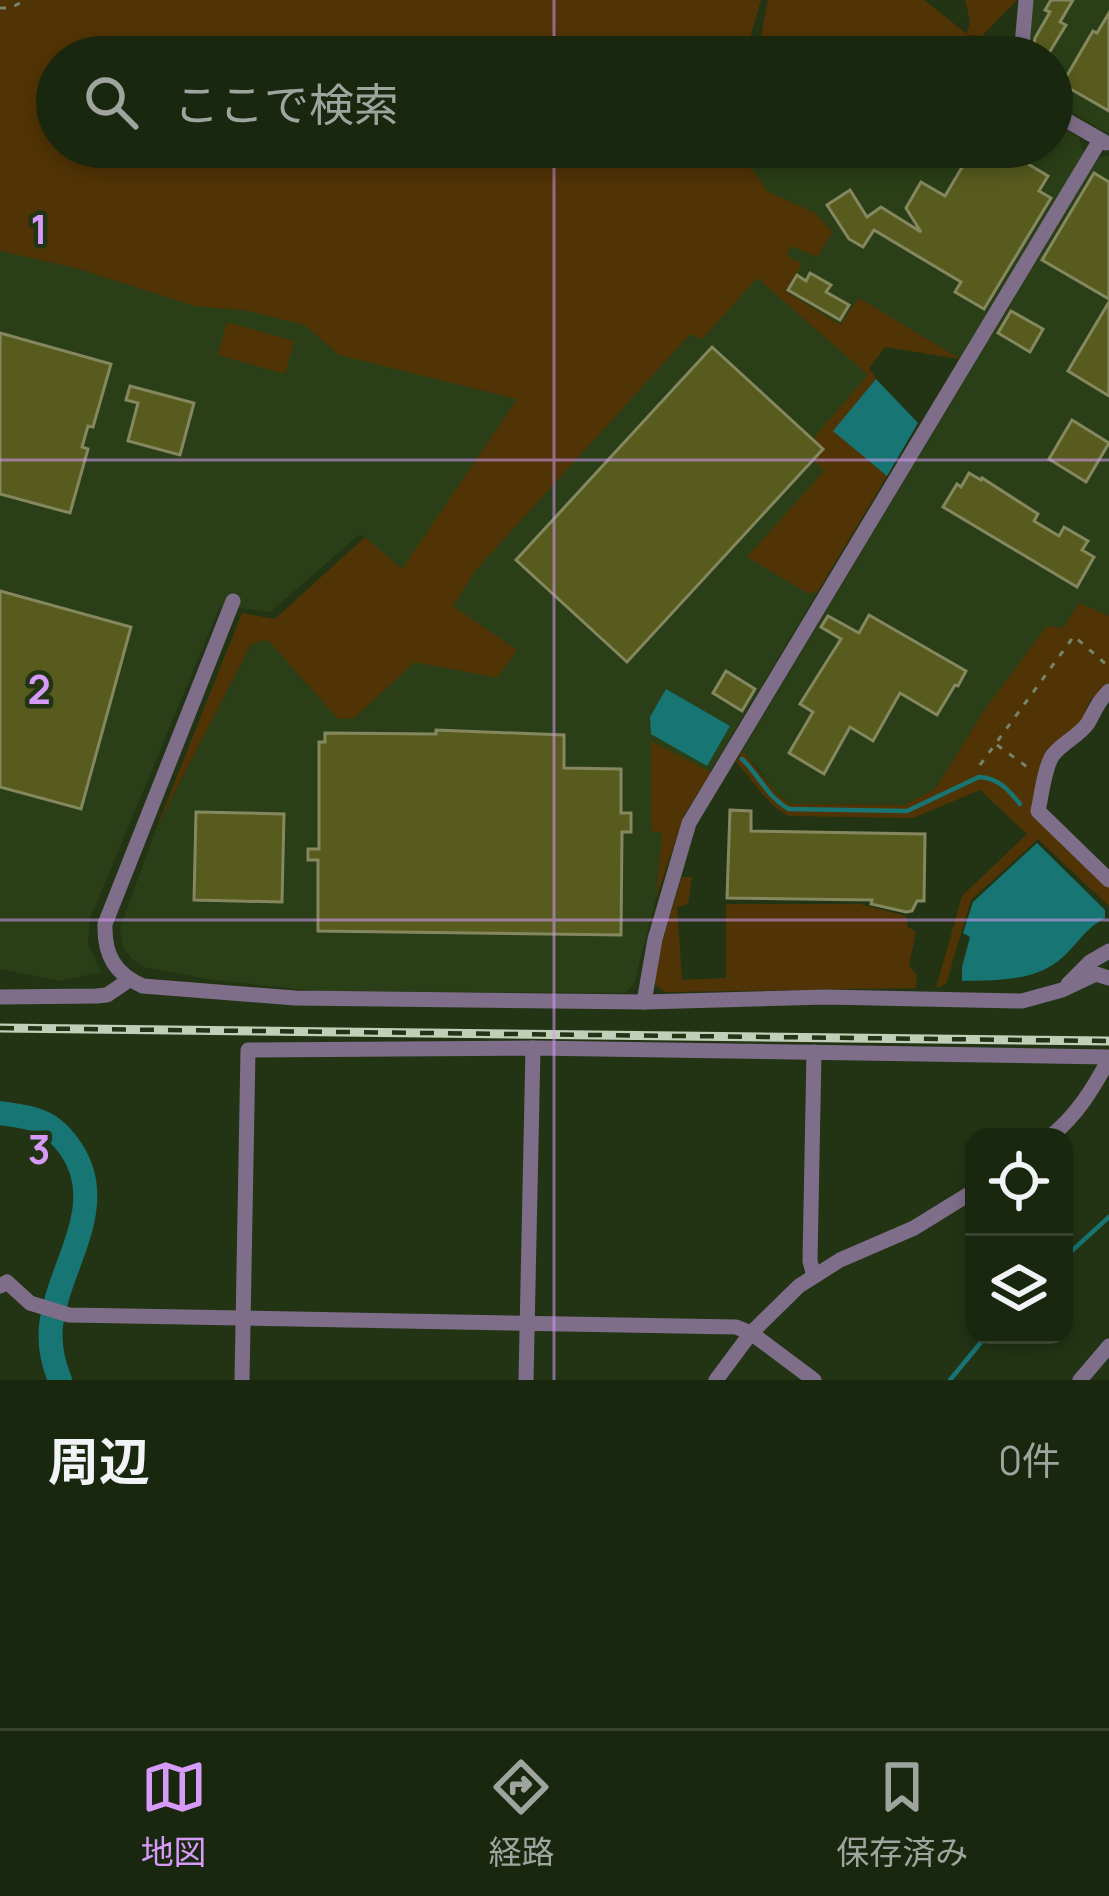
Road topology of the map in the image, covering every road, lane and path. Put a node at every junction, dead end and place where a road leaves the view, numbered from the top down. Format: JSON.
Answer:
{"nodes":[{"id":1,"x":25,"y":0,"type":"edge"},
{"id":2,"x":1026,"y":0,"type":"edge"},
{"id":3,"x":0,"y":8,"type":"edge"},
{"id":4,"x":1023,"y":36,"type":"edge"},
{"id":5,"x":1073,"y":124,"type":"edge"},
{"id":6,"x":1105,"y":142,"type":"edge"},
{"id":7,"x":233,"y":601,"type":"dead end"},
{"id":8,"x":1109,"y":667,"type":"edge"},
{"id":9,"x":1109,"y":691,"type":"edge"},
{"id":10,"x":995,"y":744,"type":"junction"},
{"id":11,"x":980,"y":765,"type":"dead end"},
{"id":12,"x":1046,"y":767,"type":"junction"},
{"id":13,"x":1109,"y":880,"type":"edge"},
{"id":14,"x":1109,"y":951,"type":"edge"},
{"id":15,"x":1109,"y":978,"type":"edge"},
{"id":16,"x":128,"y":980,"type":"junction"},
{"id":17,"x":1062,"y":990,"type":"junction"},
{"id":18,"x":0,"y":997,"type":"edge"},
{"id":19,"x":644,"y":1003,"type":"junction"},
{"id":20,"x":533,"y":1048,"type":"junction"},
{"id":21,"x":814,"y":1052,"type":"junction"},
{"id":22,"x":1109,"y":1058,"type":"edge"},
{"id":23,"x":1061,"y":1128,"type":"edge"},
{"id":24,"x":965,"y":1197,"type":"edge"},
{"id":25,"x":814,"y":1276,"type":"junction"},
{"id":26,"x":0,"y":1286,"type":"edge"},
{"id":27,"x":243,"y":1317,"type":"junction"},
{"id":28,"x":527,"y":1322,"type":"junction"},
{"id":29,"x":751,"y":1333,"type":"junction"},
{"id":30,"x":1109,"y":1346,"type":"edge"},
{"id":31,"x":242,"y":1380,"type":"edge"},
{"id":32,"x":526,"y":1380,"type":"edge"},
{"id":33,"x":716,"y":1380,"type":"edge"},
{"id":34,"x":814,"y":1380,"type":"edge"},
{"id":35,"x":1080,"y":1380,"type":"edge"}],
"edges":[{"from":1,"to":3,"type":"path"},
{"from":2,"to":4,"type":"street"},
{"from":5,"to":6,"type":"street"},
{"from":6,"to":19,"type":"street"},
{"from":7,"to":16,"type":"street"},
{"from":8,"to":10,"type":"path"},
{"from":9,"to":12,"type":"street"},
{"from":10,"to":11,"type":"path"},
{"from":10,"to":12,"type":"path"},
{"from":12,"to":13,"type":"street"},
{"from":14,"to":17,"type":"street"},
{"from":15,"to":17,"type":"street"},
{"from":16,"to":18,"type":"street"},
{"from":16,"to":19,"type":"street"},
{"from":17,"to":19,"type":"street"},
{"from":20,"to":21,"type":"street"},
{"from":20,"to":27,"type":"street"},
{"from":20,"to":28,"type":"street"},
{"from":21,"to":22,"type":"street"},
{"from":21,"to":25,"type":"street"},
{"from":22,"to":23,"type":"street"},
{"from":24,"to":25,"type":"street"},
{"from":25,"to":29,"type":"street"},
{"from":26,"to":27,"type":"street"},
{"from":27,"to":28,"type":"street"},
{"from":27,"to":31,"type":"street"},
{"from":28,"to":29,"type":"street"},
{"from":28,"to":32,"type":"street"},
{"from":29,"to":33,"type":"street"},
{"from":29,"to":34,"type":"street"},
{"from":30,"to":35,"type":"street"}]}
